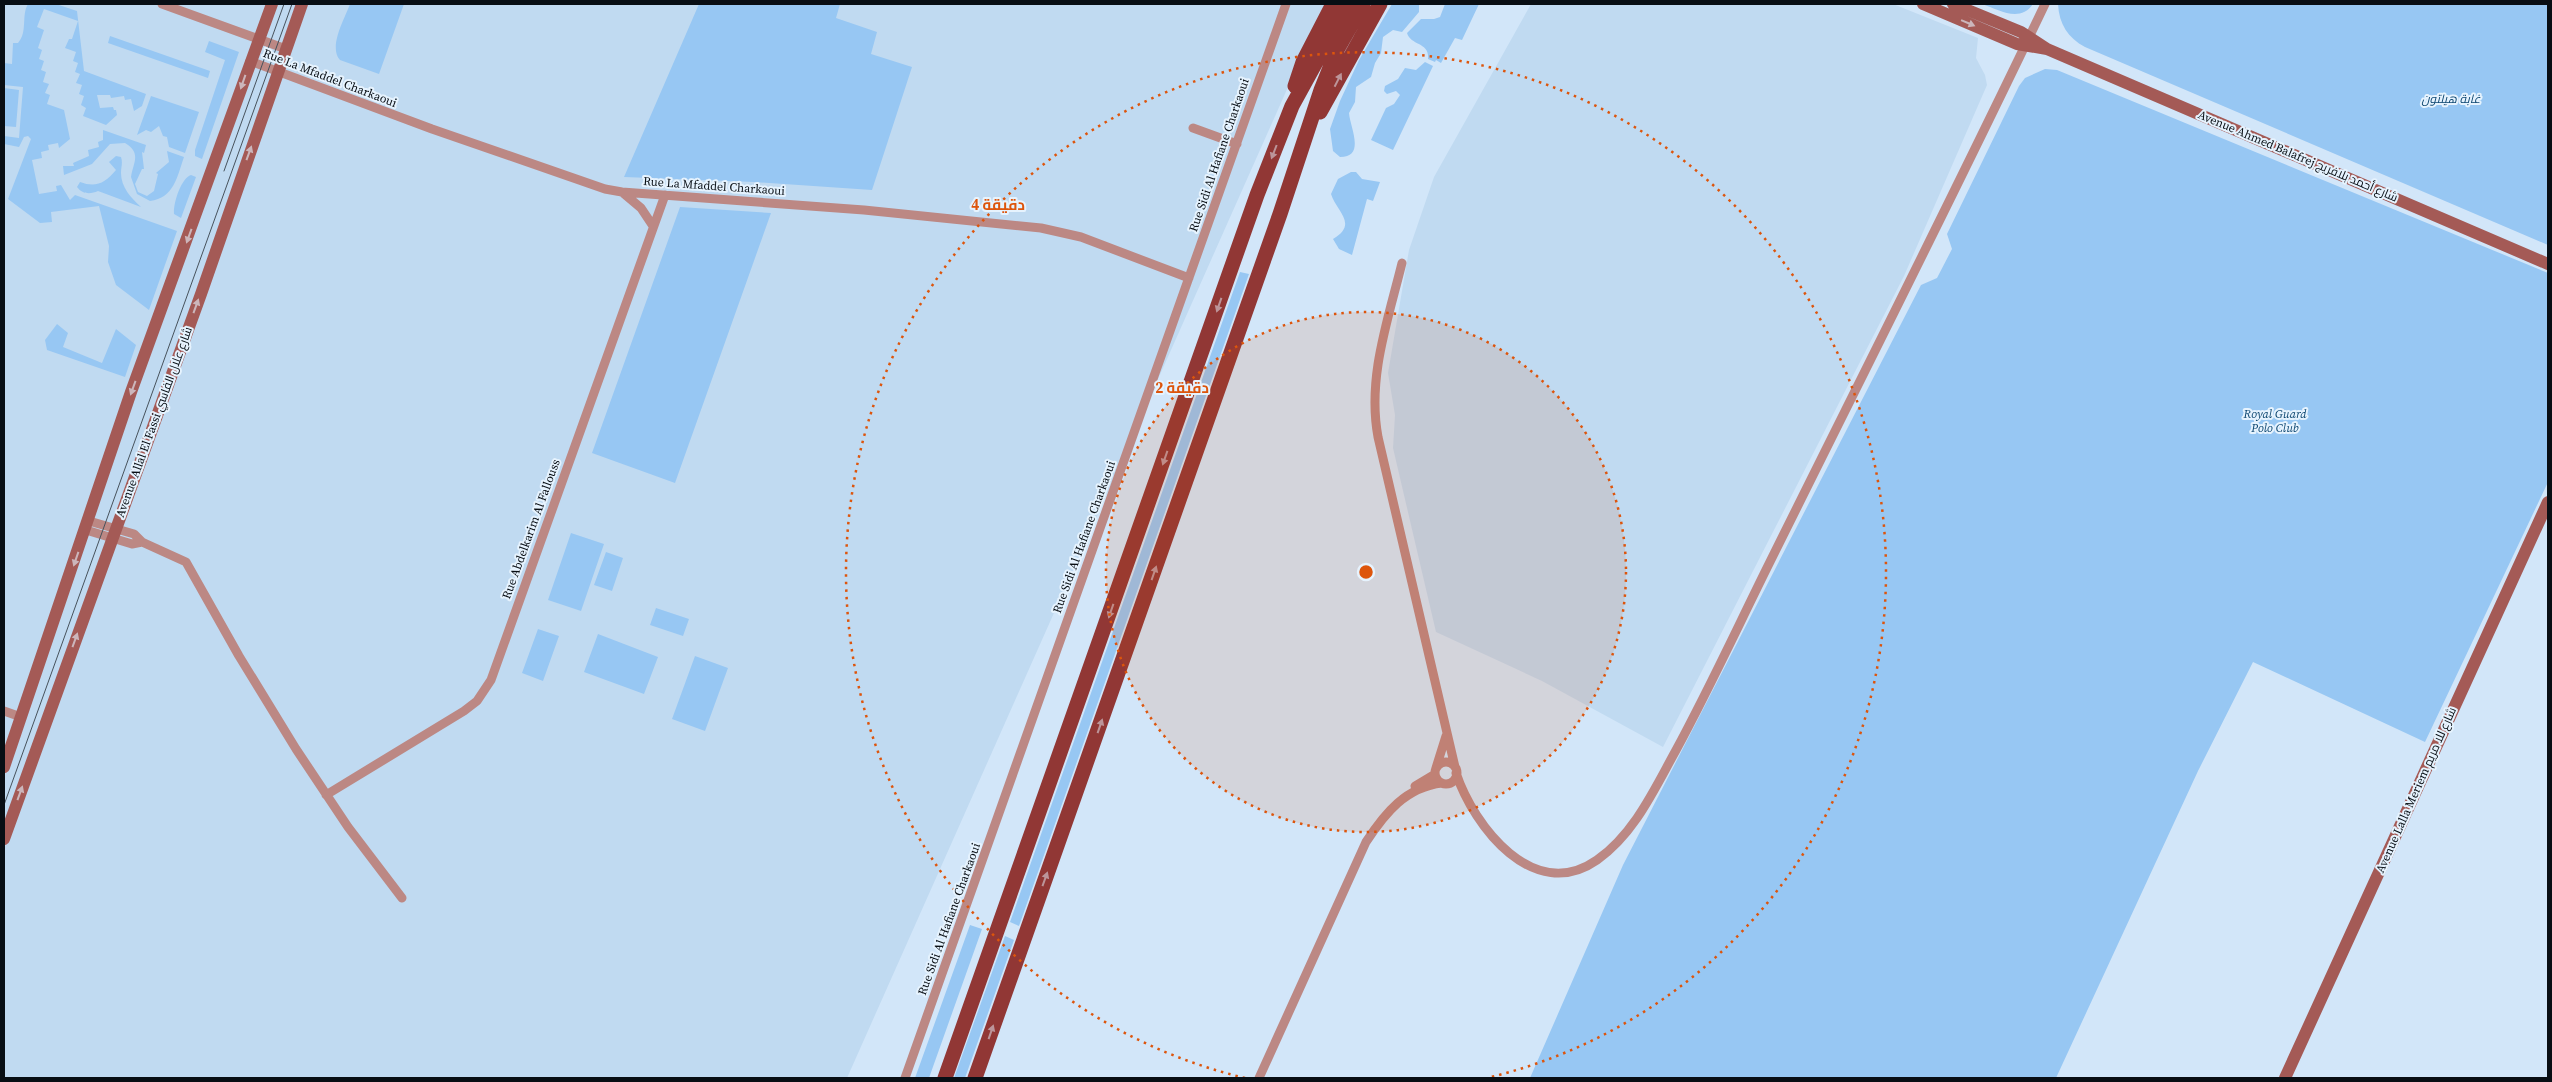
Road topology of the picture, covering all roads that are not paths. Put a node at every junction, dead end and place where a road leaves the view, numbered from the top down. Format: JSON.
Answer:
{"nodes":[{"id":1,"x":162,"y":4,"type":"edge"},
{"id":2,"x":272,"y":4,"type":"edge"},
{"id":3,"x":302,"y":4,"type":"edge"},
{"id":4,"x":1286,"y":4,"type":"edge"},
{"id":5,"x":1333,"y":4,"type":"edge"},
{"id":6,"x":1348,"y":4,"type":"edge"},
{"id":7,"x":1363,"y":4,"type":"edge"},
{"id":8,"x":1380,"y":4,"type":"edge"},
{"id":9,"x":1923,"y":4,"type":"edge"},
{"id":10,"x":1953,"y":4,"type":"edge"},
{"id":11,"x":2045,"y":4,"type":"edge"},
{"id":12,"x":258,"y":38,"type":"junction"},
{"id":13,"x":2027,"y":41,"type":"junction"},
{"id":14,"x":286,"y":49,"type":"junction"},
{"id":15,"x":250,"y":61,"type":"junction"},
{"id":16,"x":277,"y":73,"type":"junction"},
{"id":17,"x":1292,"y":106,"type":"junction"},
{"id":18,"x":1313,"y":121,"type":"junction"},
{"id":19,"x":1193,"y":128,"type":"dead end"},
{"id":20,"x":1237,"y":144,"type":"junction"},
{"id":21,"x":622,"y":192,"type":"junction"},
{"id":22,"x":666,"y":195,"type":"junction"},
{"id":23,"x":653,"y":226,"type":"junction"},
{"id":24,"x":1402,"y":263,"type":"dead end"},
{"id":25,"x":2548,"y":264,"type":"edge"},
{"id":26,"x":1189,"y":278,"type":"junction"},
{"id":27,"x":2548,"y":502,"type":"edge"},
{"id":28,"x":87,"y":526,"type":"junction"},
{"id":29,"x":113,"y":533,"type":"junction"},
{"id":30,"x":4,"y":711,"type":"edge"},
{"id":31,"x":21,"y":717,"type":"junction"},
{"id":32,"x":1447,"y":733,"type":"junction"},
{"id":33,"x":4,"y":767,"type":"edge"},
{"id":34,"x":1456,"y":770,"type":"junction"},
{"id":35,"x":1436,"y":771,"type":"junction"},
{"id":36,"x":1446,"y":783,"type":"junction"},
{"id":37,"x":326,"y":795,"type":"junction"},
{"id":38,"x":1406,"y":795,"type":"junction"},
{"id":39,"x":1467,"y":798,"type":"junction"},
{"id":40,"x":4,"y":839,"type":"edge"},
{"id":41,"x":402,"y":898,"type":"dead end"},
{"id":42,"x":905,"y":1078,"type":"edge"},
{"id":43,"x":945,"y":1078,"type":"edge"},
{"id":44,"x":975,"y":1078,"type":"edge"},
{"id":45,"x":1259,"y":1078,"type":"edge"},
{"id":46,"x":2285,"y":1078,"type":"edge"}],
"edges":[{"from":1,"to":12,"type":"street"},
{"from":2,"to":12,"type":"street"},
{"from":3,"to":14,"type":"street","name":"Avenue Allal El Fassi شارع علال الفاسي"},
{"from":4,"to":20,"type":"street","name":"Rue Sidi Al Hafiane Charkaoui"},
{"from":5,"to":17,"type":"main road"},
{"from":6,"to":17,"type":"main road"},
{"from":7,"to":18,"type":"main road"},
{"from":18,"to":8,"type":"main road","one_way":true},
{"from":9,"to":13,"type":"street","name":"Avenue Ahmed Balafrej شارع أحمد بلافريج","one_way":true},
{"from":10,"to":13,"type":"street","name":"Avenue Ahmed Balafrej شارع أحمد بلافريج"},
{"from":11,"to":13,"type":"street"},
{"from":12,"to":14,"type":"street"},
{"from":12,"to":15,"type":"street"},
{"from":13,"to":25,"type":"street","name":"Avenue Ahmed Balafrej شارع أحمد بلافريج"},
{"from":13,"to":39,"type":"street"},
{"from":14,"to":16,"type":"street","name":"Avenue Allal El Fassi شارع علال الفاسي"},
{"from":15,"to":16,"type":"street","name":"Rue La Mfaddel Charkaoui"},
{"from":15,"to":28,"type":"street","one_way":true},
{"from":16,"to":21,"type":"street","name":"Rue La Mfaddel Charkaoui"},
{"from":29,"to":16,"type":"street","name":"Avenue Allal El Fassi شارع علال الفاسي","one_way":true},
{"from":17,"to":43,"type":"main road","one_way":true},
{"from":44,"to":18,"type":"main road","one_way":true},
{"from":19,"to":20,"type":"street"},
{"from":20,"to":26,"type":"street","name":"Rue Sidi Al Hafiane Charkaoui"},
{"from":21,"to":22,"type":"street","name":"Rue La Mfaddel Charkaoui"},
{"from":21,"to":23,"type":"street"},
{"from":22,"to":23,"type":"street","name":"Rue Abdelkarim Al Fallouss"},
{"from":22,"to":26,"type":"street","name":"Rue La Mfaddel Charkaoui"},
{"from":23,"to":37,"type":"street","name":"Rue Abdelkarim Al Fallouss"},
{"from":24,"to":32,"type":"street"},
{"from":26,"to":42,"type":"street","name":"Rue Sidi Al Hafiane Charkaoui"},
{"from":27,"to":46,"type":"street","name":"Avenue Lalla Meriem شارع للا مريم"},
{"from":28,"to":29,"type":"street"},
{"from":28,"to":31,"type":"street","one_way":true},
{"from":29,"to":37,"type":"street"},
{"from":40,"to":29,"type":"street","name":"Avenue Allal El Fassi شارع علال الفاسي","one_way":true},
{"from":30,"to":31,"type":"street"},
{"from":31,"to":33,"type":"street"},
{"from":32,"to":34,"type":"street"},
{"from":32,"to":35,"type":"street"},
{"from":34,"to":35,"type":"street"},
{"from":34,"to":36,"type":"street"},
{"from":34,"to":39,"type":"street"},
{"from":35,"to":36,"type":"street"},
{"from":35,"to":38,"type":"street"},
{"from":36,"to":38,"type":"street"},
{"from":36,"to":39,"type":"street"},
{"from":37,"to":41,"type":"street"},
{"from":38,"to":45,"type":"street"}]}
